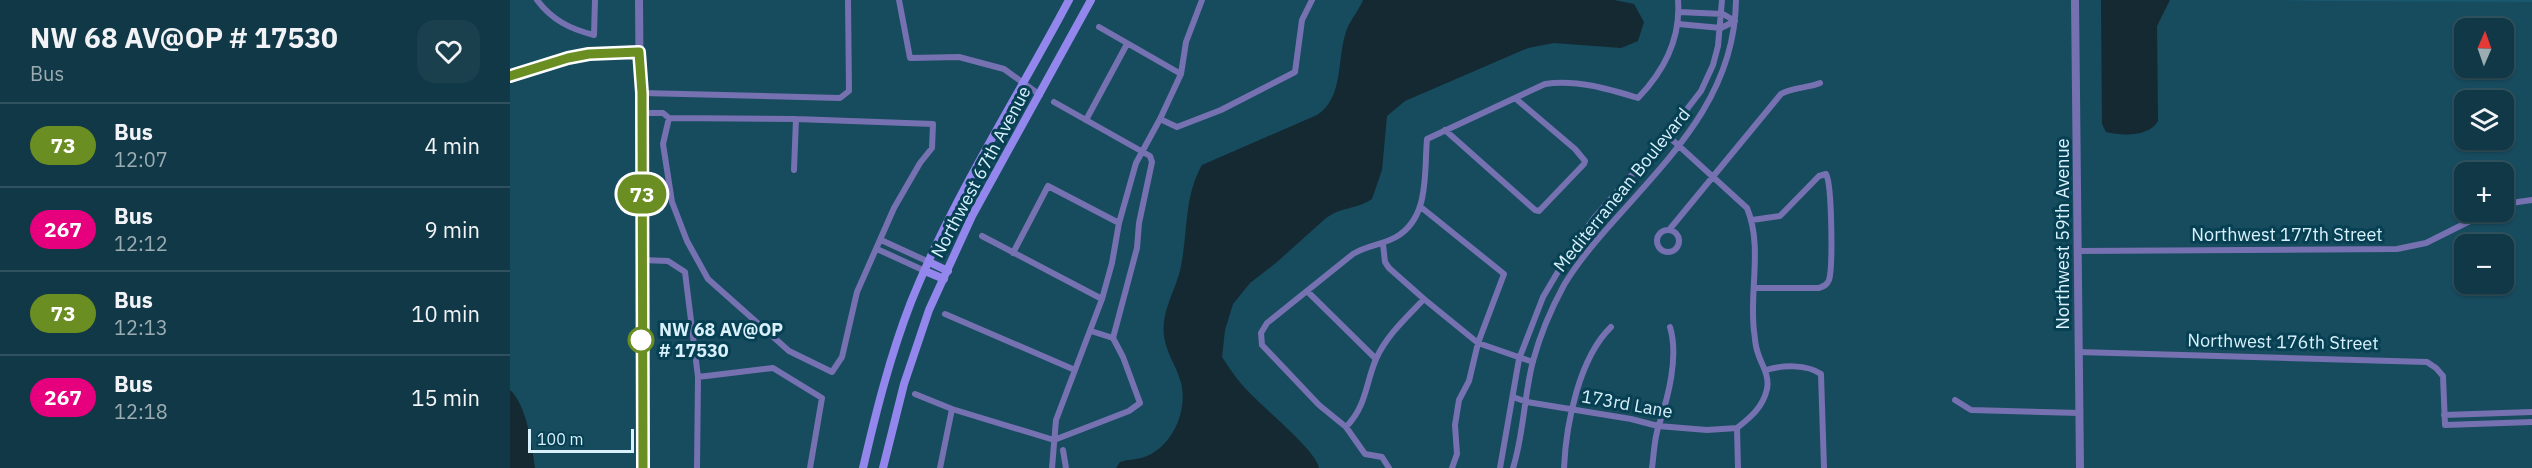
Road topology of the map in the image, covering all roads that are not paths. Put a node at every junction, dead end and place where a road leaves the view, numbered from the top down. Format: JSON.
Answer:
{"nodes":[{"id":1,"x":537,"y":0,"type":"edge"},
{"id":2,"x":595,"y":0,"type":"edge"},
{"id":3,"x":639,"y":0,"type":"edge"},
{"id":4,"x":848,"y":0,"type":"edge"},
{"id":5,"x":899,"y":0,"type":"edge"},
{"id":6,"x":1069,"y":0,"type":"edge"},
{"id":7,"x":1091,"y":0,"type":"edge"},
{"id":8,"x":1202,"y":0,"type":"edge"},
{"id":9,"x":1312,"y":0,"type":"edge"},
{"id":10,"x":1678,"y":0,"type":"edge"},
{"id":11,"x":1722,"y":0,"type":"edge"},
{"id":12,"x":1736,"y":0,"type":"edge"},
{"id":13,"x":2075,"y":0,"type":"edge"},
{"id":14,"x":1679,"y":12,"type":"junction"},
{"id":15,"x":1722,"y":14,"type":"junction"},
{"id":16,"x":1735,"y":21,"type":"junction"},
{"id":17,"x":1678,"y":24,"type":"junction"},
{"id":18,"x":1099,"y":27,"type":"dead end"},
{"id":19,"x":1721,"y":28,"type":"junction"},
{"id":20,"x":1127,"y":44,"type":"junction"},
{"id":21,"x":639,"y":52,"type":"junction"},
{"id":22,"x":1181,"y":74,"type":"junction"},
{"id":23,"x":510,"y":75,"type":"edge"},
{"id":24,"x":1023,"y":83,"type":"junction"},
{"id":25,"x":1820,"y":83,"type":"dead end"},
{"id":26,"x":642,"y":93,"type":"junction"},
{"id":27,"x":1040,"y":95,"type":"junction"},
{"id":28,"x":1515,"y":98,"type":"junction"},
{"id":29,"x":1054,"y":102,"type":"dead end"},
{"id":30,"x":642,"y":113,"type":"junction"},
{"id":31,"x":669,"y":118,"type":"junction"},
{"id":32,"x":796,"y":119,"type":"junction"},
{"id":33,"x":1160,"y":119,"type":"junction"},
{"id":34,"x":1086,"y":120,"type":"junction"},
{"id":35,"x":1445,"y":130,"type":"junction"},
{"id":36,"x":1667,"y":135,"type":"junction"},
{"id":37,"x":1679,"y":146,"type":"junction"},
{"id":38,"x":1142,"y":152,"type":"junction"},
{"id":39,"x":794,"y":170,"type":"dead end"},
{"id":40,"x":1714,"y":177,"type":"junction"},
{"id":41,"x":2532,"y":200,"type":"edge"},
{"id":42,"x":2514,"y":203,"type":"edge"},
{"id":43,"x":1422,"y":208,"type":"junction"},
{"id":44,"x":1752,"y":220,"type":"junction"},
{"id":45,"x":2468,"y":222,"type":"edge"},
{"id":46,"x":1119,"y":223,"type":"junction"},
{"id":47,"x":1669,"y":230,"type":"dead end"},
{"id":48,"x":982,"y":236,"type":"dead end"},
{"id":49,"x":881,"y":240,"type":"junction"},
{"id":50,"x":1383,"y":244,"type":"junction"},
{"id":51,"x":877,"y":249,"type":"junction"},
{"id":52,"x":903,"y":250,"type":"junction"},
{"id":53,"x":2078,"y":251,"type":"junction"},
{"id":54,"x":1013,"y":253,"type":"junction"},
{"id":55,"x":899,"y":259,"type":"junction"},
{"id":56,"x":642,"y":260,"type":"junction"},
{"id":57,"x":929,"y":262,"type":"junction"},
{"id":58,"x":925,"y":271,"type":"junction"},
{"id":59,"x":946,"y":275,"type":"junction"},
{"id":60,"x":1755,"y":288,"type":"junction"},
{"id":61,"x":1307,"y":291,"type":"junction"},
{"id":62,"x":1102,"y":299,"type":"junction"},
{"id":63,"x":1424,"y":299,"type":"junction"},
{"id":64,"x":945,"y":314,"type":"dead end"},
{"id":65,"x":1611,"y":327,"type":"dead end"},
{"id":66,"x":1670,"y":327,"type":"dead end"},
{"id":67,"x":1091,"y":331,"type":"junction"},
{"id":68,"x":1113,"y":338,"type":"junction"},
{"id":69,"x":1478,"y":343,"type":"junction"},
{"id":70,"x":2078,"y":352,"type":"junction"},
{"id":71,"x":1376,"y":359,"type":"junction"},
{"id":72,"x":1519,"y":359,"type":"junction"},
{"id":73,"x":1533,"y":362,"type":"junction"},
{"id":74,"x":1075,"y":370,"type":"junction"},
{"id":75,"x":1766,"y":370,"type":"junction"},
{"id":76,"x":698,"y":377,"type":"junction"},
{"id":77,"x":915,"y":394,"type":"dead end"},
{"id":78,"x":1513,"y":397,"type":"junction"},
{"id":79,"x":1955,"y":400,"type":"dead end"},
{"id":80,"x":1527,"y":402,"type":"junction"},
{"id":81,"x":952,"y":409,"type":"junction"},
{"id":82,"x":1572,"y":410,"type":"junction"},
{"id":83,"x":2080,"y":412,"type":"junction"},
{"id":84,"x":2532,"y":412,"type":"edge"},
{"id":85,"x":2444,"y":415,"type":"junction"},
{"id":86,"x":2532,"y":422,"type":"edge"},
{"id":87,"x":1658,"y":426,"type":"junction"},
{"id":88,"x":1346,"y":427,"type":"junction"},
{"id":89,"x":1737,"y":428,"type":"junction"},
{"id":90,"x":1054,"y":440,"type":"junction"},
{"id":91,"x":1063,"y":450,"type":"dead end"},
{"id":92,"x":643,"y":468,"type":"edge"},
{"id":93,"x":697,"y":468,"type":"edge"},
{"id":94,"x":810,"y":468,"type":"edge"},
{"id":95,"x":863,"y":468,"type":"edge"},
{"id":96,"x":883,"y":468,"type":"edge"},
{"id":97,"x":940,"y":468,"type":"edge"},
{"id":98,"x":1052,"y":468,"type":"edge"},
{"id":99,"x":1066,"y":468,"type":"edge"},
{"id":100,"x":1389,"y":468,"type":"edge"},
{"id":101,"x":1452,"y":468,"type":"edge"},
{"id":102,"x":1500,"y":468,"type":"edge"},
{"id":103,"x":1513,"y":468,"type":"edge"},
{"id":104,"x":1564,"y":468,"type":"edge"},
{"id":105,"x":1652,"y":468,"type":"edge"},
{"id":106,"x":1738,"y":468,"type":"edge"},
{"id":107,"x":1824,"y":468,"type":"edge"},
{"id":108,"x":2080,"y":468,"type":"edge"}],
"edges":[{"from":1,"to":2,"type":"street"},
{"from":3,"to":21,"type":"street"},
{"from":4,"to":26,"type":"street"},
{"from":5,"to":24,"type":"street"},
{"from":6,"to":24,"type":"main road","name":"Northwest 67th Avenue"},
{"from":7,"to":27,"type":"main road","name":"Northwest 67th Avenue"},
{"from":8,"to":22,"type":"street"},
{"from":9,"to":33,"type":"street"},
{"from":10,"to":14,"type":"street"},
{"from":11,"to":15,"type":"street","name":"Mediterranean Boulevard"},
{"from":12,"to":16,"type":"street","name":"Mediterranean Boulevard"},
{"from":13,"to":53,"type":"street","name":"Northwest 59th Avenue"},
{"from":14,"to":15,"type":"street"},
{"from":14,"to":17,"type":"street"},
{"from":15,"to":16,"type":"street"},
{"from":15,"to":19,"type":"street","name":"Mediterranean Boulevard"},
{"from":16,"to":19,"type":"street"},
{"from":16,"to":37,"type":"street","name":"Mediterranean Boulevard"},
{"from":17,"to":19,"type":"street"},
{"from":17,"to":28,"type":"street"},
{"from":18,"to":20,"type":"street"},
{"from":19,"to":36,"type":"street","name":"Mediterranean Boulevard"},
{"from":20,"to":22,"type":"street"},
{"from":20,"to":34,"type":"street"},
{"from":21,"to":23,"type":"street"},
{"from":21,"to":26,"type":"street"},
{"from":22,"to":33,"type":"street"},
{"from":24,"to":27,"type":"street"},
{"from":24,"to":57,"type":"main road","name":"Northwest 67th Avenue"},
{"from":25,"to":40,"type":"street"},
{"from":26,"to":30,"type":"street"},
{"from":27,"to":59,"type":"main road","name":"Northwest 67th Avenue"},
{"from":28,"to":35,"type":"street"},
{"from":28,"to":35,"type":"street"},
{"from":29,"to":34,"type":"street"},
{"from":30,"to":31,"type":"street"},
{"from":30,"to":56,"type":"street"},
{"from":31,"to":32,"type":"street"},
{"from":31,"to":51,"type":"street"},
{"from":32,"to":39,"type":"street"},
{"from":32,"to":49,"type":"street"},
{"from":33,"to":38,"type":"street"},
{"from":34,"to":38,"type":"street"},
{"from":35,"to":43,"type":"street"},
{"from":36,"to":37,"type":"street"},
{"from":36,"to":72,"type":"street","name":"Mediterranean Boulevard"},
{"from":37,"to":40,"type":"street"},
{"from":37,"to":73,"type":"street","name":"Mediterranean Boulevard"},
{"from":38,"to":46,"type":"street"},
{"from":38,"to":68,"type":"street"},
{"from":40,"to":44,"type":"street"},
{"from":40,"to":47,"type":"street"},
{"from":41,"to":42,"type":"street"},
{"from":43,"to":50,"type":"street"},
{"from":43,"to":69,"type":"street"},
{"from":44,"to":60,"type":"street"},
{"from":44,"to":60,"type":"street"},
{"from":45,"to":53,"type":"street","name":"Northwest 177th Street"},
{"from":46,"to":54,"type":"street"},
{"from":46,"to":62,"type":"street"},
{"from":48,"to":54,"type":"street"},
{"from":49,"to":51,"type":"street"},
{"from":49,"to":52,"type":"street"},
{"from":50,"to":61,"type":"street"},
{"from":50,"to":63,"type":"street"},
{"from":51,"to":55,"type":"street"},
{"from":52,"to":55,"type":"street"},
{"from":52,"to":57,"type":"street"},
{"from":53,"to":70,"type":"street","name":"Northwest 59th Avenue"},
{"from":54,"to":62,"type":"street"},
{"from":55,"to":58,"type":"street"},
{"from":56,"to":76,"type":"street"},
{"from":56,"to":92,"type":"street"},
{"from":57,"to":58,"type":"main road","name":"Northwest 67th Avenue"},
{"from":57,"to":59,"type":"main road"},
{"from":58,"to":59,"type":"main road"},
{"from":58,"to":95,"type":"main road","name":"Northwest 67th Avenue"},
{"from":59,"to":96,"type":"main road","name":"Northwest 67th Avenue"},
{"from":60,"to":75,"type":"street"},
{"from":61,"to":71,"type":"street"},
{"from":61,"to":88,"type":"street"},
{"from":62,"to":67,"type":"street"},
{"from":63,"to":69,"type":"street"},
{"from":63,"to":71,"type":"street"},
{"from":64,"to":74,"type":"street"},
{"from":65,"to":82,"type":"street"},
{"from":66,"to":87,"type":"street"},
{"from":67,"to":68,"type":"street"},
{"from":67,"to":74,"type":"street"},
{"from":68,"to":90,"type":"street"},
{"from":69,"to":72,"type":"street"},
{"from":69,"to":101,"type":"street"},
{"from":70,"to":83,"type":"street","name":"Northwest 59th Avenue"},
{"from":70,"to":85,"type":"street","name":"Northwest 176th Street"},
{"from":71,"to":88,"type":"street"},
{"from":72,"to":73,"type":"street"},
{"from":72,"to":78,"type":"street","name":"Mediterranean Boulevard"},
{"from":73,"to":80,"type":"street","name":"Mediterranean Boulevard"},
{"from":74,"to":90,"type":"street"},
{"from":75,"to":89,"type":"street"},
{"from":75,"to":107,"type":"street"},
{"from":76,"to":93,"type":"street"},
{"from":76,"to":94,"type":"street"},
{"from":77,"to":81,"type":"street"},
{"from":78,"to":80,"type":"street","name":"173rd Lane"},
{"from":78,"to":102,"type":"street","name":"Mediterranean Boulevard"},
{"from":79,"to":83,"type":"street"},
{"from":80,"to":82,"type":"street","name":"173rd Lane"},
{"from":80,"to":103,"type":"street","name":"Mediterranean Boulevard"},
{"from":81,"to":90,"type":"street"},
{"from":81,"to":97,"type":"street"},
{"from":82,"to":87,"type":"street","name":"173rd Lane"},
{"from":82,"to":104,"type":"street"},
{"from":83,"to":108,"type":"street","name":"Northwest 59th Avenue"},
{"from":84,"to":85,"type":"street"},
{"from":85,"to":86,"type":"street","name":"Northwest 176th Street"},
{"from":87,"to":89,"type":"street","name":"173rd Lane"},
{"from":87,"to":105,"type":"street"},
{"from":88,"to":100,"type":"street"},
{"from":89,"to":106,"type":"street"},
{"from":90,"to":98,"type":"street"},
{"from":91,"to":99,"type":"street"}]}
